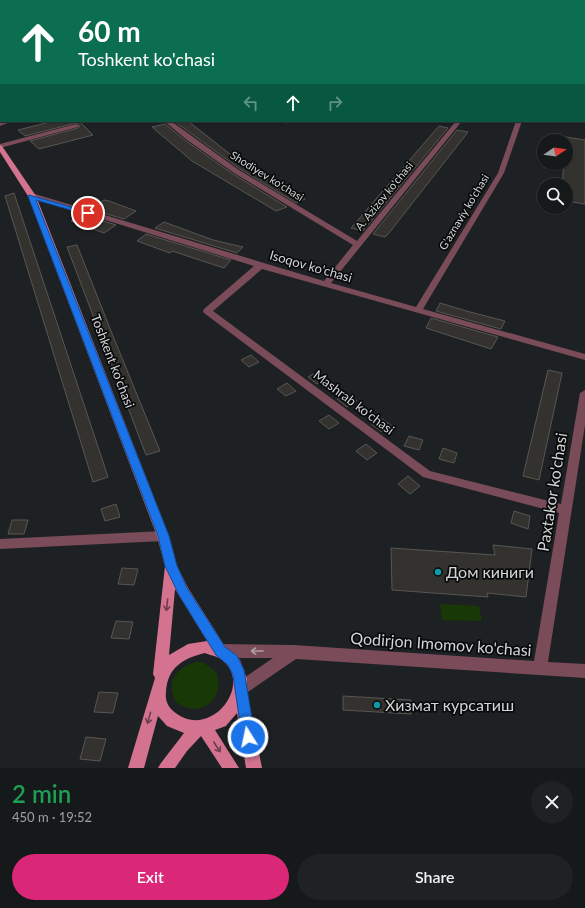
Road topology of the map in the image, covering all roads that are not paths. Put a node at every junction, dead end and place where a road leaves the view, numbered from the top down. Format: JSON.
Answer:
{"nodes":[{"id":1,"x":168,"y":122,"type":"edge"},
{"id":2,"x":458,"y":122,"type":"edge"},
{"id":3,"x":519,"y":122,"type":"edge"},
{"id":4,"x":76,"y":126,"type":"dead end"},
{"id":5,"x":0,"y":147,"type":"edge"},
{"id":6,"x":32,"y":196,"type":"junction"},
{"id":7,"x":358,"y":245,"type":"junction"},
{"id":8,"x":261,"y":265,"type":"junction"},
{"id":9,"x":326,"y":284,"type":"junction"},
{"id":10,"x":418,"y":310,"type":"junction"},
{"id":11,"x":585,"y":358,"type":"edge"},
{"id":12,"x":585,"y":393,"type":"edge"},
{"id":13,"x":565,"y":510,"type":"junction"},
{"id":14,"x":164,"y":536,"type":"junction"},
{"id":15,"x":0,"y":544,"type":"edge"},
{"id":16,"x":171,"y":566,"type":"junction"},
{"id":17,"x":221,"y":651,"type":"junction"},
{"id":18,"x":294,"y":652,"type":"junction"},
{"id":19,"x":540,"y":668,"type":"junction"},
{"id":20,"x":585,"y":671,"type":"edge"},
{"id":21,"x":160,"y":681,"type":"junction"},
{"id":22,"x":240,"y":689,"type":"junction"},
{"id":23,"x":201,"y":727,"type":"junction"},
{"id":24,"x":136,"y":768,"type":"edge"},
{"id":25,"x":166,"y":768,"type":"edge"},
{"id":26,"x":230,"y":768,"type":"edge"},
{"id":27,"x":254,"y":768,"type":"edge"}],
"edges":[{"from":1,"to":7,"type":"street","name":"Shodiyev ko'chasi"},
{"from":2,"to":7,"type":"street","name":"A. Azizov ko'chasi"},
{"from":3,"to":10,"type":"street","name":"G'aznaviy ko'chasi"},
{"from":4,"to":5,"type":"street"},
{"from":5,"to":6,"type":"main road","name":"Toshkent ko'chasi"},
{"from":6,"to":8,"type":"street","name":"Isoqov ko'chasi"},
{"from":6,"to":14,"type":"main road","name":"Toshkent ko'chasi"},
{"from":7,"to":9,"type":"street","name":"A. Azizov ko'chasi"},
{"from":8,"to":9,"type":"street","name":"Isoqov ko'chasi"},
{"from":8,"to":13,"type":"street","name":"Mashrab ko'chasi"},
{"from":9,"to":10,"type":"street","name":"Isoqov ko'chasi"},
{"from":10,"to":11,"type":"street","name":"Isoqov ko'chasi"},
{"from":12,"to":13,"type":"street","name":"Paxtakor ko'chasi"},
{"from":13,"to":19,"type":"street","name":"Paxtakor ko'chasi"},
{"from":14,"to":15,"type":"street"},
{"from":14,"to":16,"type":"main road","name":"Toshkent ko'chasi"},
{"from":16,"to":17,"type":"main road","name":"Toshkent ko'chasi"},
{"from":16,"to":21,"type":"main road","one_way":true},
{"from":18,"to":17,"type":"street","name":"Qodirjon Imomov ko'chasi","one_way":true},
{"from":17,"to":21,"type":"main road"},
{"from":17,"to":22,"type":"main road"},
{"from":18,"to":19,"type":"street","name":"Qodirjon Imomov ko'chasi"},
{"from":18,"to":22,"type":"street"},
{"from":19,"to":20,"type":"street","name":"Qodirjon Imomov ko'chasi"},
{"from":21,"to":23,"type":"main road"},
{"from":21,"to":24,"type":"main road","one_way":true},
{"from":22,"to":23,"type":"main road"},
{"from":22,"to":27,"type":"main road"},
{"from":23,"to":25,"type":"main road"},
{"from":23,"to":26,"type":"main road","one_way":true}]}
